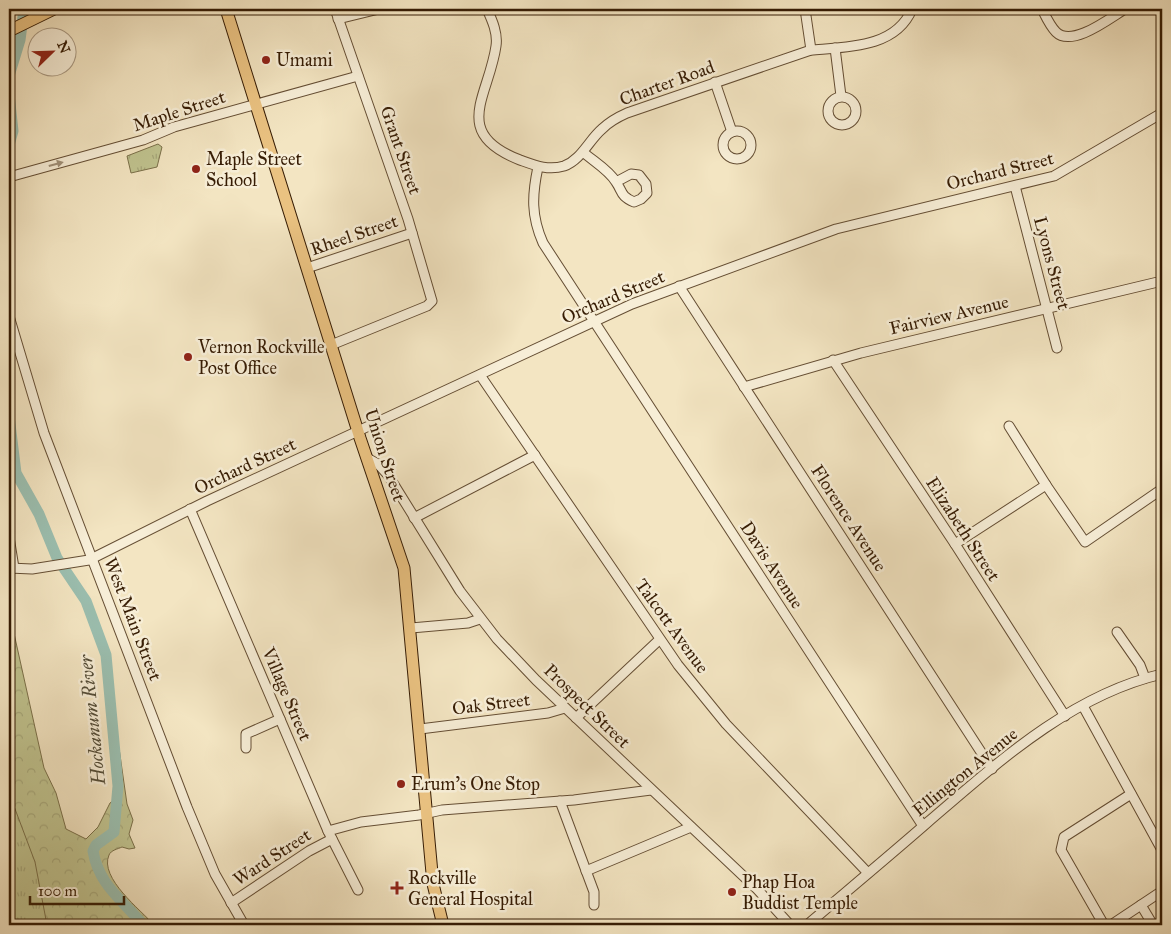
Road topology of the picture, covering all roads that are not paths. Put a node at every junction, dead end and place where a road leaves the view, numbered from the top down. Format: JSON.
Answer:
{"nodes":[{"id":1,"x":54,"y":9,"type":"edge"},
{"id":2,"x":226,"y":9,"type":"edge"},
{"id":3,"x":335,"y":9,"type":"edge"},
{"id":4,"x":379,"y":9,"type":"edge"},
{"id":5,"x":487,"y":9,"type":"edge"},
{"id":6,"x":806,"y":9,"type":"edge"},
{"id":7,"x":912,"y":9,"type":"edge"},
{"id":8,"x":1042,"y":9,"type":"edge"},
{"id":9,"x":1125,"y":9,"type":"edge"},
{"id":10,"x":338,"y":19,"type":"junction"},
{"id":11,"x":18,"y":26,"type":"edge"},
{"id":12,"x":835,"y":48,"type":"junction"},
{"id":13,"x":811,"y":50,"type":"junction"},
{"id":14,"x":358,"y":76,"type":"junction"},
{"id":15,"x":715,"y":82,"type":"junction"},
{"id":16,"x":841,"y":96,"type":"dead end"},
{"id":17,"x":256,"y":105,"type":"junction"},
{"id":18,"x":1162,"y":113,"type":"edge"},
{"id":19,"x":732,"y":132,"type":"dead end"},
{"id":20,"x":583,"y":152,"type":"junction"},
{"id":21,"x":538,"y":167,"type":"junction"},
{"id":22,"x":9,"y":177,"type":"edge"},
{"id":23,"x":616,"y":182,"type":"dead end"},
{"id":24,"x":1015,"y":186,"type":"junction"},
{"id":25,"x":412,"y":233,"type":"junction"},
{"id":26,"x":307,"y":268,"type":"junction"},
{"id":27,"x":1162,"y":281,"type":"edge"},
{"id":28,"x":679,"y":286,"type":"junction"},
{"id":29,"x":1047,"y":309,"type":"junction"},
{"id":30,"x":9,"y":316,"type":"edge"},
{"id":31,"x":593,"y":322,"type":"junction"},
{"id":32,"x":12,"y":338,"type":"edge"},
{"id":33,"x":331,"y":345,"type":"junction"},
{"id":34,"x":1057,"y":348,"type":"dead end"},
{"id":35,"x":833,"y":360,"type":"junction"},
{"id":36,"x":480,"y":375,"type":"junction"},
{"id":37,"x":744,"y":387,"type":"junction"},
{"id":38,"x":1010,"y":426,"type":"dead end"},
{"id":39,"x":358,"y":432,"type":"junction"},
{"id":40,"x":535,"y":455,"type":"junction"},
{"id":41,"x":367,"y":458,"type":"junction"},
{"id":42,"x":374,"y":481,"type":"junction"},
{"id":43,"x":392,"y":484,"type":"junction"},
{"id":44,"x":1046,"y":485,"type":"junction"},
{"id":45,"x":1162,"y":489,"type":"edge"},
{"id":46,"x":190,"y":510,"type":"junction"},
{"id":47,"x":414,"y":518,"type":"junction"},
{"id":48,"x":9,"y":537,"type":"edge"},
{"id":49,"x":955,"y":544,"type":"junction"},
{"id":50,"x":93,"y":558,"type":"junction"},
{"id":51,"x":11,"y":568,"type":"edge"},
{"id":52,"x":480,"y":619,"type":"junction"},
{"id":53,"x":410,"y":628,"type":"junction"},
{"id":54,"x":1117,"y":632,"type":"dead end"},
{"id":55,"x":659,"y":640,"type":"junction"},
{"id":56,"x":1162,"y":674,"type":"edge"},
{"id":57,"x":1145,"y":678,"type":"junction"},
{"id":58,"x":1083,"y":706,"type":"junction"},
{"id":59,"x":565,"y":708,"type":"junction"},
{"id":60,"x":1065,"y":716,"type":"junction"},
{"id":61,"x":576,"y":718,"type":"junction"},
{"id":62,"x":280,"y":719,"type":"junction"},
{"id":63,"x":420,"y":729,"type":"junction"},
{"id":64,"x":246,"y":748,"type":"dead end"},
{"id":65,"x":992,"y":768,"type":"junction"},
{"id":66,"x":652,"y":790,"type":"junction"},
{"id":67,"x":1130,"y":794,"type":"junction"},
{"id":68,"x":560,"y":801,"type":"junction"},
{"id":69,"x":428,"y":813,"type":"junction"},
{"id":70,"x":923,"y":826,"type":"junction"},
{"id":71,"x":691,"y":827,"type":"junction"},
{"id":72,"x":330,"y":835,"type":"junction"},
{"id":73,"x":1162,"y":850,"type":"edge"},
{"id":74,"x":586,"y":871,"type":"junction"},
{"id":75,"x":868,"y":873,"type":"junction"},
{"id":76,"x":358,"y":890,"type":"dead end"},
{"id":77,"x":1162,"y":891,"type":"edge"},
{"id":78,"x":231,"y":903,"type":"junction"},
{"id":79,"x":594,"y":905,"type":"dead end"},
{"id":80,"x":1141,"y":905,"type":"junction"},
{"id":81,"x":244,"y":925,"type":"edge"},
{"id":82,"x":443,"y":925,"type":"edge"},
{"id":83,"x":790,"y":925,"type":"edge"},
{"id":84,"x":807,"y":925,"type":"edge"},
{"id":85,"x":1104,"y":925,"type":"edge"},
{"id":86,"x":1112,"y":925,"type":"edge"},
{"id":87,"x":1153,"y":925,"type":"edge"}],
"edges":[{"from":1,"to":11,"type":"main road"},
{"from":2,"to":17,"type":"main road","name":"Union Street"},
{"from":3,"to":10,"type":"street","name":"Grant Street"},
{"from":4,"to":10,"type":"street"},
{"from":5,"to":21,"type":"street","name":"Charter Road"},
{"from":6,"to":13,"type":"street"},
{"from":7,"to":12,"type":"street","name":"Charter Road"},
{"from":8,"to":9,"type":"street"},
{"from":10,"to":14,"type":"street","name":"Grant Street"},
{"from":12,"to":13,"type":"street","name":"Charter Road"},
{"from":12,"to":16,"type":"street"},
{"from":13,"to":15,"type":"street","name":"Charter Road"},
{"from":14,"to":17,"type":"street","name":"Maple Street"},
{"from":14,"to":25,"type":"street","name":"Grant Street"},
{"from":15,"to":19,"type":"street"},
{"from":15,"to":20,"type":"street","name":"Charter Road"},
{"from":22,"to":17,"type":"street","name":"Maple Street","one_way":true},
{"from":17,"to":26,"type":"main road","name":"Union Street"},
{"from":18,"to":24,"type":"street","name":"Orchard Street"},
{"from":20,"to":21,"type":"street","name":"Charter Road"},
{"from":20,"to":23,"type":"street"},
{"from":21,"to":31,"type":"street","name":"Davis Avenue"},
{"from":24,"to":28,"type":"street","name":"Orchard Street"},
{"from":24,"to":29,"type":"street","name":"Lyons Street"},
{"from":25,"to":26,"type":"street","name":"Rheel Street"},
{"from":25,"to":33,"type":"street","name":"Grant Street"},
{"from":26,"to":33,"type":"main road","name":"Union Street"},
{"from":27,"to":29,"type":"street","name":"Fairview Avenue"},
{"from":28,"to":31,"type":"street","name":"Orchard Street"},
{"from":28,"to":37,"type":"street","name":"Florence Avenue"},
{"from":29,"to":34,"type":"street","name":"Lyons Street"},
{"from":29,"to":35,"type":"street","name":"Fairview Avenue"},
{"from":30,"to":32,"type":"street","name":"West Main Street"},
{"from":31,"to":36,"type":"street","name":"Orchard Street"},
{"from":31,"to":70,"type":"street","name":"Davis Avenue"},
{"from":32,"to":50,"type":"street","name":"West Main Street"},
{"from":33,"to":39,"type":"main road","name":"Union Street"},
{"from":35,"to":37,"type":"street","name":"Fairview Avenue"},
{"from":35,"to":49,"type":"street","name":"Elizabeth Street"},
{"from":36,"to":39,"type":"street","name":"Orchard Street"},
{"from":36,"to":40,"type":"street","name":"Talcott Avenue"},
{"from":37,"to":65,"type":"street","name":"Florence Avenue"},
{"from":38,"to":44,"type":"street"},
{"from":39,"to":41,"type":"main road","name":"Union Street"},
{"from":39,"to":46,"type":"street","name":"Orchard Street"},
{"from":40,"to":47,"type":"street"},
{"from":40,"to":55,"type":"street","name":"Talcott Avenue"},
{"from":41,"to":42,"type":"main road","name":"Union Street"},
{"from":41,"to":43,"type":"street","name":"Prospect Street"},
{"from":42,"to":43,"type":"street"},
{"from":42,"to":53,"type":"main road","name":"Union Street"},
{"from":43,"to":47,"type":"street","name":"Prospect Street"},
{"from":44,"to":45,"type":"street"},
{"from":44,"to":49,"type":"street"},
{"from":46,"to":50,"type":"street","name":"Orchard Street"},
{"from":46,"to":62,"type":"street","name":"Village Street"},
{"from":47,"to":52,"type":"street","name":"Prospect Street"},
{"from":48,"to":51,"type":"street"},
{"from":49,"to":60,"type":"street","name":"Elizabeth Street"},
{"from":50,"to":51,"type":"street","name":"Orchard Street"},
{"from":50,"to":78,"type":"street","name":"West Main Street"},
{"from":52,"to":53,"type":"street"},
{"from":52,"to":59,"type":"street","name":"Prospect Street"},
{"from":53,"to":63,"type":"main road","name":"Union Street"},
{"from":54,"to":57,"type":"street"},
{"from":55,"to":61,"type":"street"},
{"from":55,"to":75,"type":"street","name":"Talcott Avenue"},
{"from":56,"to":57,"type":"street","name":"Ellington Avenue"},
{"from":57,"to":58,"type":"street","name":"Ellington Avenue"},
{"from":58,"to":60,"type":"street","name":"Ellington Avenue"},
{"from":58,"to":67,"type":"street"},
{"from":59,"to":61,"type":"street","name":"Prospect Street"},
{"from":59,"to":63,"type":"street","name":"Oak Street"},
{"from":60,"to":65,"type":"street","name":"Ellington Avenue"},
{"from":61,"to":66,"type":"street","name":"Prospect Street"},
{"from":62,"to":64,"type":"street"},
{"from":62,"to":72,"type":"street","name":"Village Street"},
{"from":63,"to":69,"type":"main road","name":"Union Street"},
{"from":65,"to":70,"type":"street","name":"Ellington Avenue"},
{"from":66,"to":68,"type":"street","name":"Ward Street"},
{"from":66,"to":71,"type":"street","name":"Prospect Street"},
{"from":67,"to":73,"type":"street"},
{"from":67,"to":85,"type":"street"},
{"from":68,"to":69,"type":"street","name":"Ward Street"},
{"from":68,"to":74,"type":"street"},
{"from":69,"to":72,"type":"street","name":"Ward Street"},
{"from":69,"to":82,"type":"main road","name":"Union Street"},
{"from":70,"to":75,"type":"street","name":"Ellington Avenue"},
{"from":71,"to":74,"type":"street"},
{"from":71,"to":83,"type":"street","name":"Prospect Street"},
{"from":72,"to":76,"type":"street","name":"Village Street"},
{"from":72,"to":78,"type":"street","name":"Ward Street"},
{"from":74,"to":79,"type":"street"},
{"from":75,"to":84,"type":"street","name":"Ellington Avenue"},
{"from":77,"to":80,"type":"street"},
{"from":78,"to":81,"type":"street","name":"West Main Street"},
{"from":80,"to":86,"type":"street"},
{"from":80,"to":87,"type":"street"}]}
